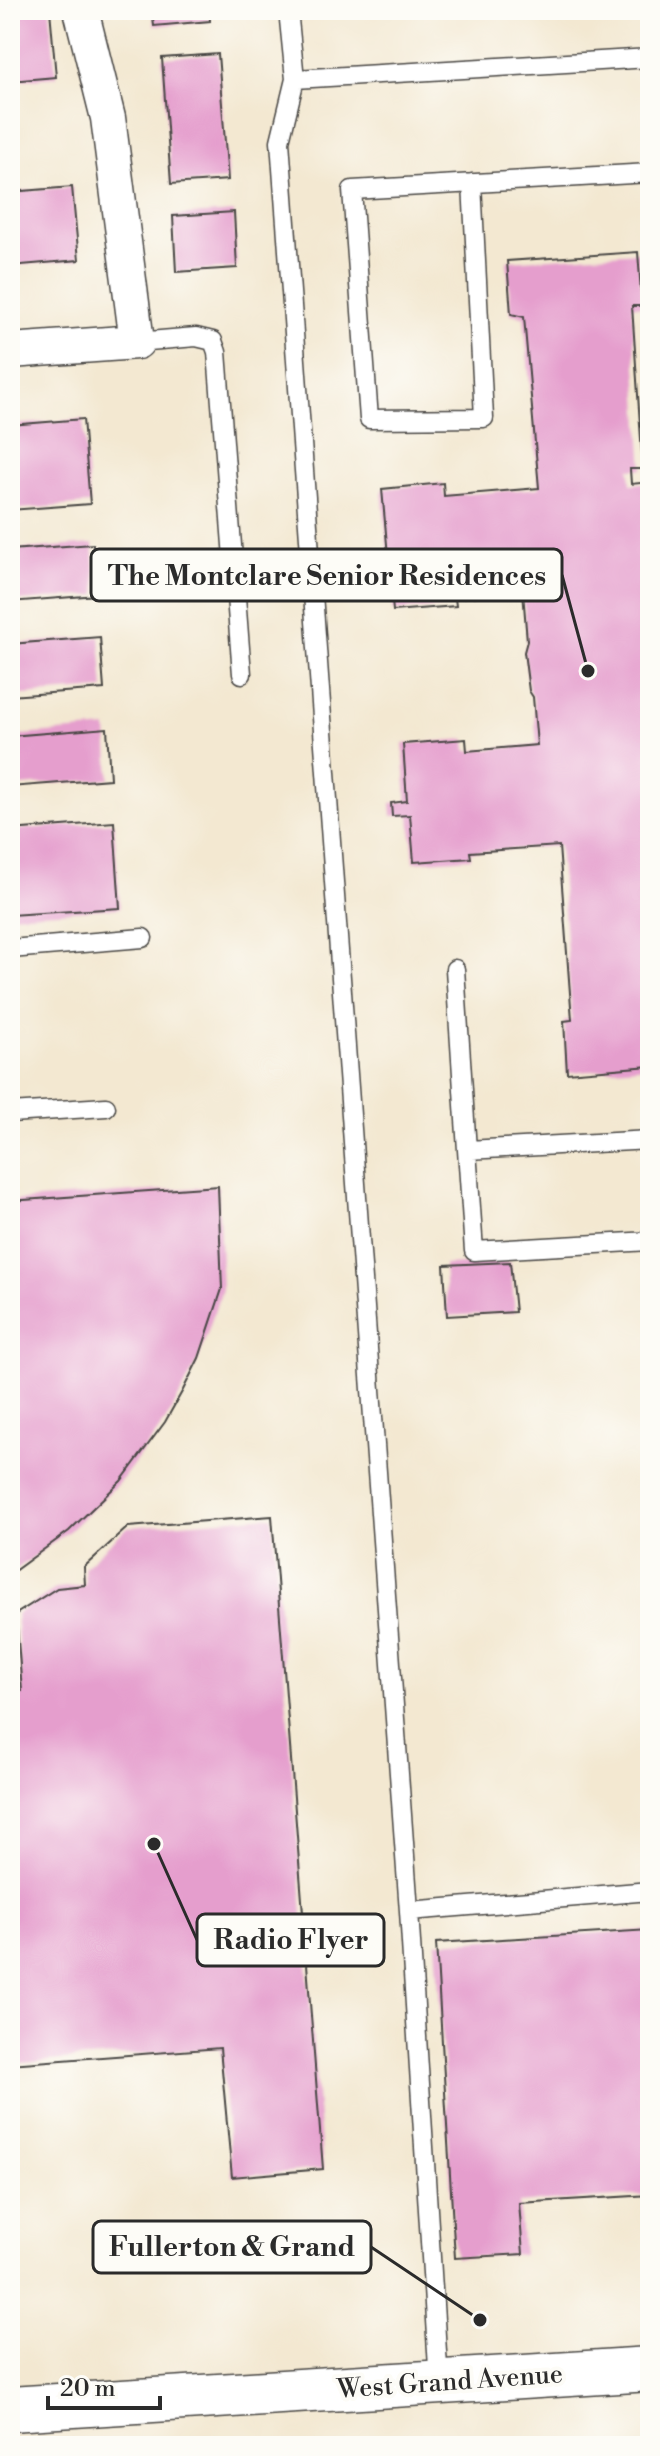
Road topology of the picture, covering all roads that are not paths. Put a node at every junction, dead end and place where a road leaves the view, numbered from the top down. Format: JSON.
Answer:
{"nodes":[{"id":1,"x":81,"y":10,"type":"edge"},
{"id":2,"x":288,"y":10,"type":"edge"},
{"id":3,"x":650,"y":58,"type":"edge"},
{"id":4,"x":295,"y":79,"type":"junction"},
{"id":5,"x":650,"y":173,"type":"edge"},
{"id":6,"x":472,"y":183,"type":"junction"},
{"id":7,"x":137,"y":342,"type":"junction"},
{"id":8,"x":10,"y":351,"type":"edge"},
{"id":9,"x":242,"y":674,"type":"dead end"},
{"id":10,"x":143,"y":938,"type":"dead end"},
{"id":11,"x":10,"y":949,"type":"edge"},
{"id":12,"x":455,"y":969,"type":"dead end"},
{"id":13,"x":106,"y":1107,"type":"dead end"},
{"id":14,"x":10,"y":1113,"type":"edge"},
{"id":15,"x":650,"y":1140,"type":"edge"},
{"id":16,"x":467,"y":1150,"type":"junction"},
{"id":17,"x":650,"y":1241,"type":"edge"},
{"id":18,"x":650,"y":1891,"type":"edge"},
{"id":19,"x":409,"y":1911,"type":"junction"},
{"id":20,"x":650,"y":2369,"type":"edge"},
{"id":21,"x":439,"y":2383,"type":"junction"},
{"id":22,"x":10,"y":2409,"type":"edge"}],
"edges":[{"from":1,"to":7,"type":"street"},
{"from":2,"to":4,"type":"lane"},
{"from":3,"to":4,"type":"lane"},
{"from":4,"to":19,"type":"lane"},
{"from":5,"to":6,"type":"lane"},
{"from":6,"to":6,"type":"lane"},
{"from":7,"to":8,"type":"street"},
{"from":7,"to":9,"type":"lane"},
{"from":10,"to":11,"type":"lane"},
{"from":12,"to":16,"type":"lane"},
{"from":13,"to":14,"type":"lane"},
{"from":15,"to":16,"type":"lane"},
{"from":16,"to":17,"type":"lane"},
{"from":18,"to":19,"type":"lane"},
{"from":19,"to":21,"type":"lane"},
{"from":20,"to":21,"type":"main road","name":"West Grand Avenue"},
{"from":21,"to":22,"type":"main road","name":"West Grand Avenue"}]}
